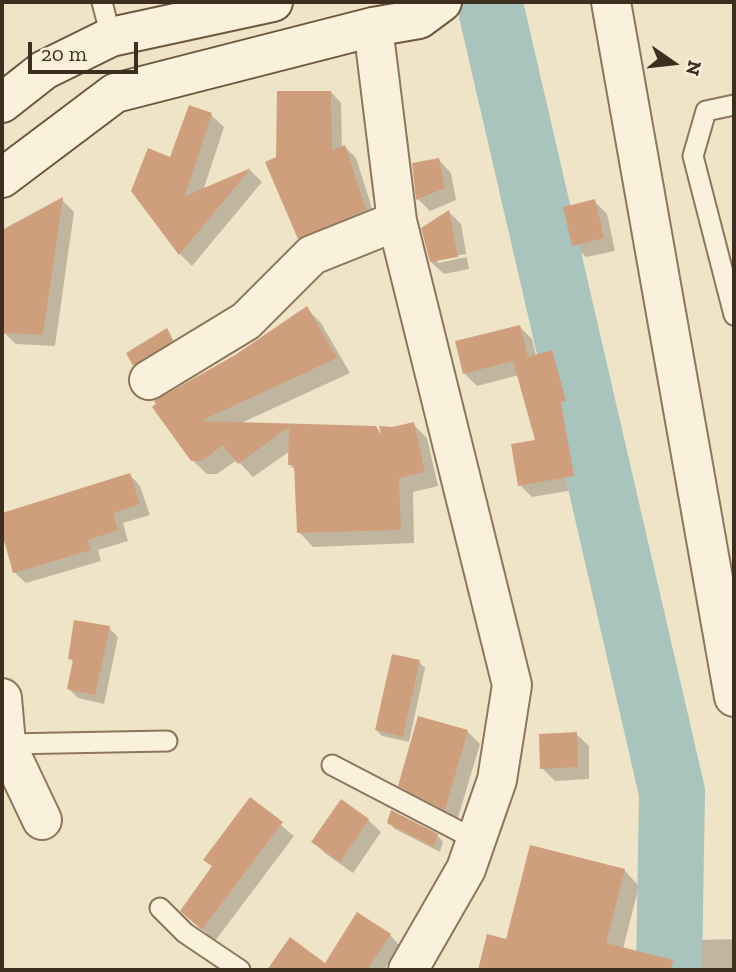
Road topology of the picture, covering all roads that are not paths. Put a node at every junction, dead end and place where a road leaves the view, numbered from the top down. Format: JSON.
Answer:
{"nodes":[{"id":1,"x":273,"y":2,"type":"edge"},
{"id":2,"x":442,"y":2,"type":"edge"},
{"id":3,"x":611,"y":2,"type":"edge"},
{"id":4,"x":106,"y":20,"type":"edge"},
{"id":5,"x":373,"y":27,"type":"junction"},
{"id":6,"x":2,"y":103,"type":"edge"},
{"id":7,"x":734,"y":105,"type":"edge"},
{"id":8,"x":2,"y":178,"type":"edge"},
{"id":9,"x":397,"y":221,"type":"junction"},
{"id":10,"x":734,"y":315,"type":"edge"},
{"id":11,"x":149,"y":380,"type":"dead end"},
{"id":12,"x":734,"y":697,"type":"edge"},
{"id":13,"x":2,"y":698,"type":"edge"},
{"id":14,"x":167,"y":741,"type":"dead end"},
{"id":15,"x":6,"y":744,"type":"junction"},
{"id":16,"x":332,"y":765,"type":"dead end"},
{"id":17,"x":42,"y":820,"type":"dead end"},
{"id":18,"x":476,"y":840,"type":"junction"},
{"id":19,"x":160,"y":908,"type":"dead end"},
{"id":20,"x":240,"y":970,"type":"edge"},
{"id":21,"x":408,"y":970,"type":"edge"}],
"edges":[{"from":1,"to":4,"type":"street"},
{"from":2,"to":5,"type":"street"},
{"from":3,"to":12,"type":"street"},
{"from":4,"to":6,"type":"street"},
{"from":5,"to":8,"type":"street"},
{"from":5,"to":9,"type":"street"},
{"from":7,"to":10,"type":"lane"},
{"from":9,"to":11,"type":"street"},
{"from":9,"to":18,"type":"street"},
{"from":13,"to":15,"type":"street"},
{"from":14,"to":15,"type":"lane"},
{"from":15,"to":17,"type":"street"},
{"from":16,"to":18,"type":"lane"},
{"from":18,"to":21,"type":"street"},
{"from":19,"to":20,"type":"lane"}]}
